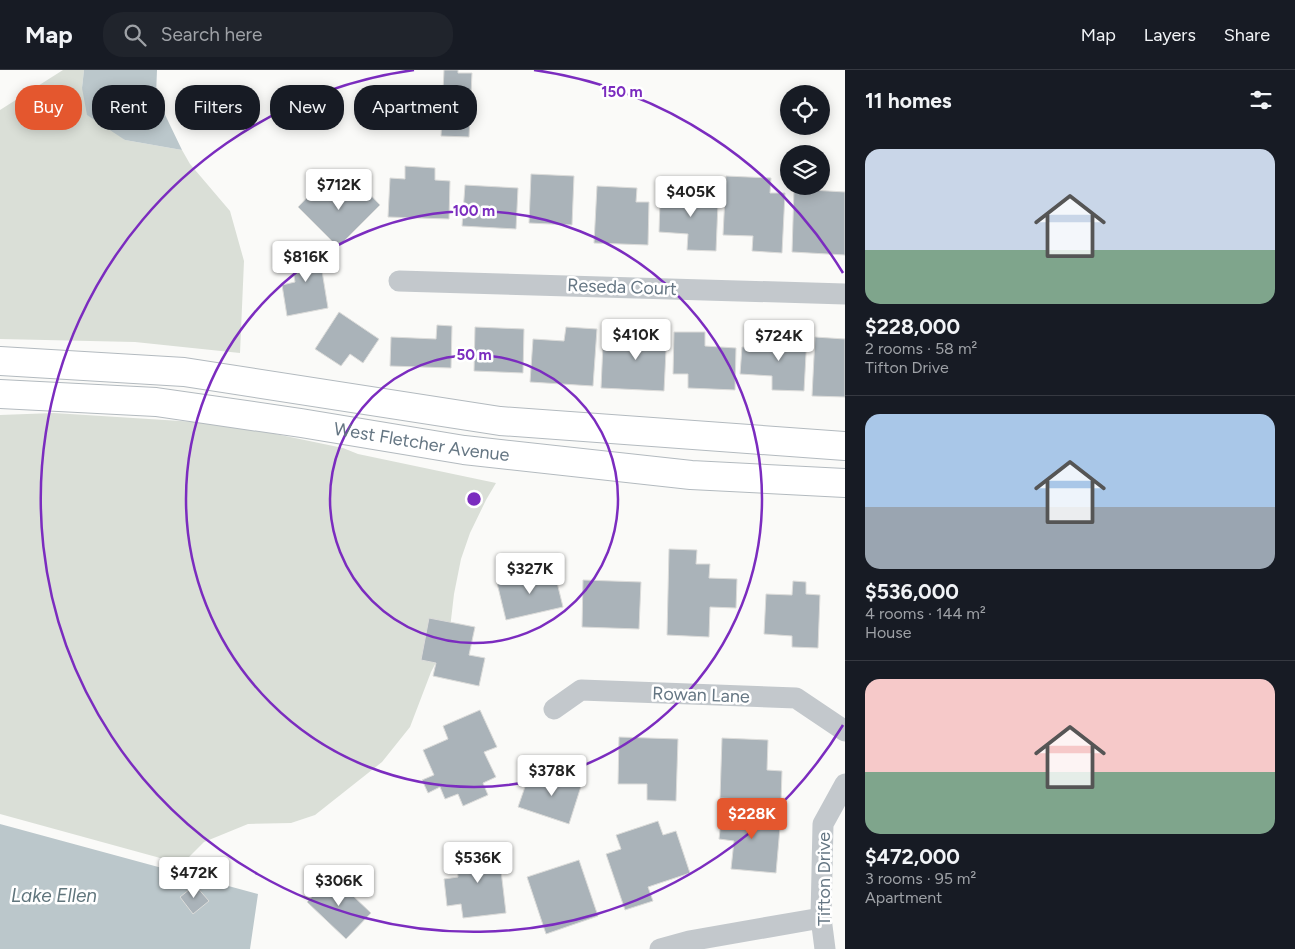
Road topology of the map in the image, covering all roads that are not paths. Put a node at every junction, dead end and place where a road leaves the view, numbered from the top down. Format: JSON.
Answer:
{"nodes":[{"id":1,"x":399,"y":281,"type":"dead end"},
{"id":2,"x":845,"y":294,"type":"edge"},
{"id":3,"x":0,"y":361,"type":"edge"},
{"id":4,"x":0,"y":394,"type":"edge"},
{"id":5,"x":845,"y":446,"type":"edge"},
{"id":6,"x":845,"y":483,"type":"edge"},
{"id":7,"x":554,"y":709,"type":"dead end"},
{"id":8,"x":845,"y":731,"type":"edge"},
{"id":9,"x":845,"y":784,"type":"edge"},
{"id":10,"x":821,"y":918,"type":"junction"},
{"id":11,"x":660,"y":949,"type":"edge"},
{"id":12,"x":825,"y":949,"type":"edge"}],
"edges":[{"from":1,"to":2,"type":"street","name":"Reseda Court"},
{"from":3,"to":5,"type":"main road","name":"West Fletcher Avenue"},
{"from":4,"to":6,"type":"main road","name":"West Fletcher Avenue"},
{"from":7,"to":8,"type":"street","name":"Rowan Lane"},
{"from":9,"to":10,"type":"street","name":"Tifton Drive"},
{"from":10,"to":11,"type":"street"},
{"from":10,"to":12,"type":"street","name":"Tifton Drive"}]}
